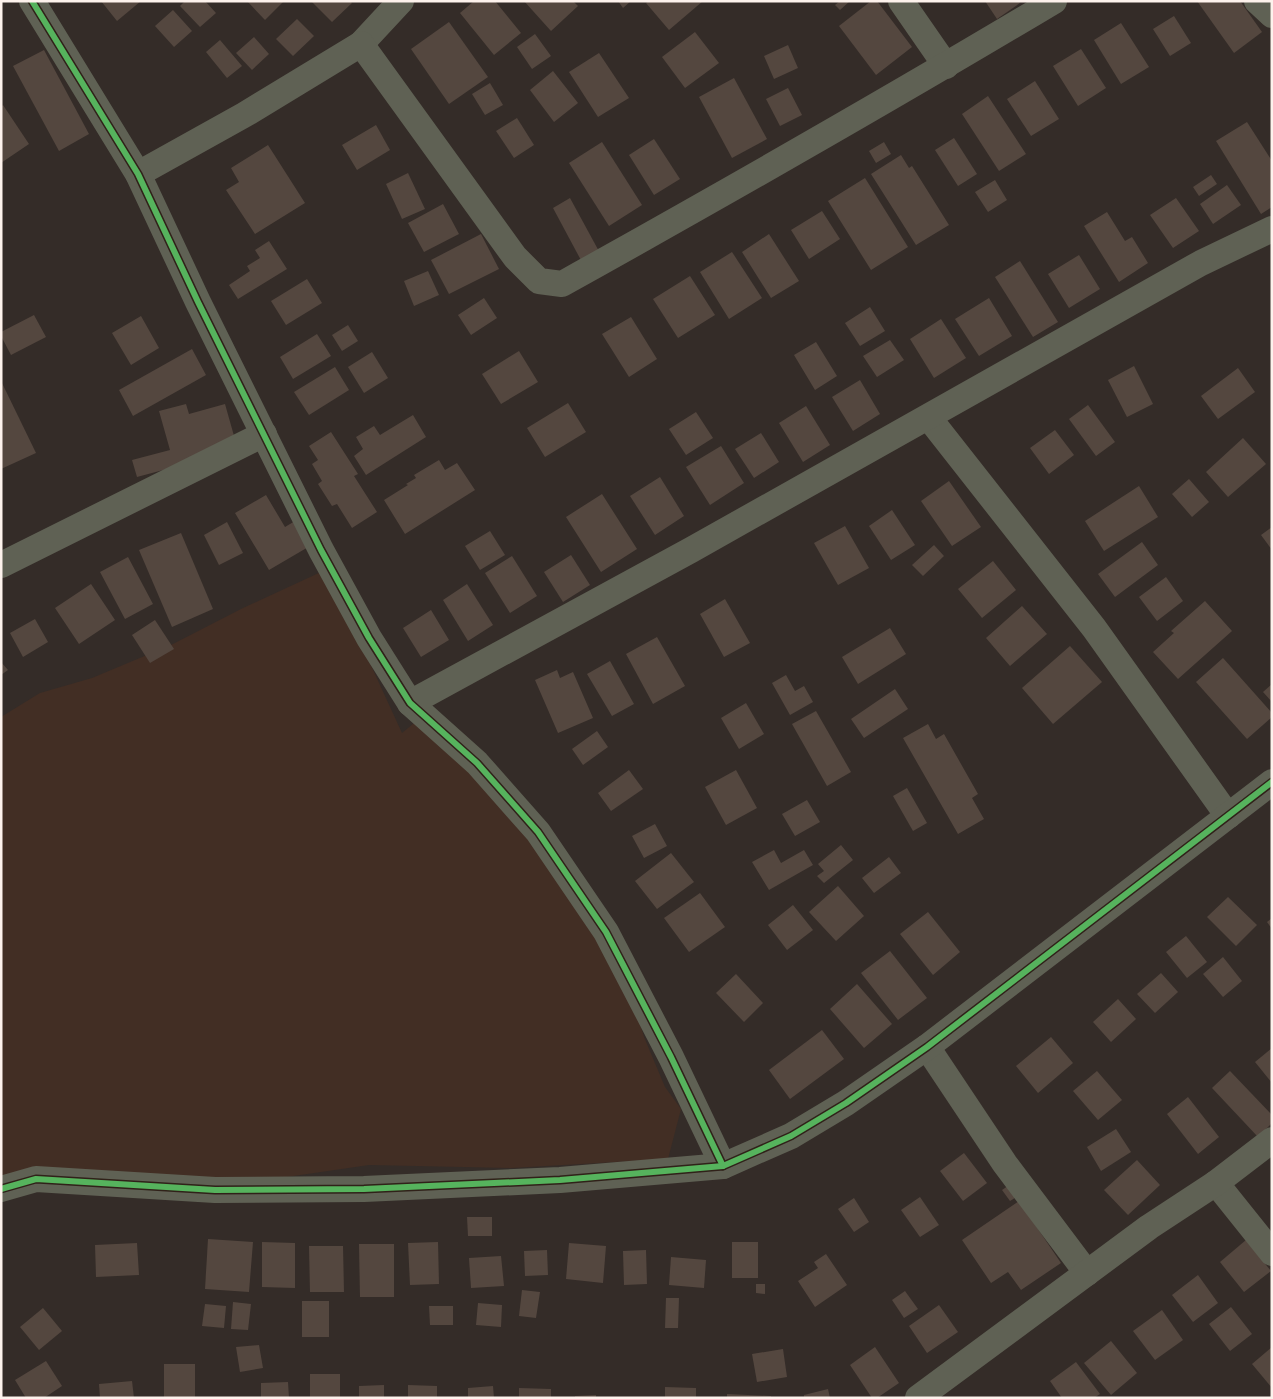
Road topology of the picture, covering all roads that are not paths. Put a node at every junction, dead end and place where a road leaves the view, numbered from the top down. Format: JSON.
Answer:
{"nodes":[{"id":1,"x":32,"y":1,"type":"edge"},
{"id":2,"x":401,"y":1,"type":"edge"},
{"id":3,"x":901,"y":1,"type":"edge"},
{"id":4,"x":1054,"y":1,"type":"edge"},
{"id":5,"x":1257,"y":1,"type":"edge"},
{"id":6,"x":1272,"y":15,"type":"edge"},
{"id":7,"x":361,"y":44,"type":"junction"},
{"id":8,"x":946,"y":66,"type":"junction"},
{"id":9,"x":138,"y":174,"type":"junction"},
{"id":10,"x":1272,"y":229,"type":"edge"},
{"id":11,"x":929,"y":418,"type":"junction"},
{"id":12,"x":264,"y":434,"type":"junction"},
{"id":13,"x":1,"y":564,"type":"edge"},
{"id":14,"x":410,"y":704,"type":"junction"},
{"id":15,"x":1272,"y":782,"type":"edge"},
{"id":16,"x":1228,"y":816,"type":"junction"},
{"id":17,"x":927,"y":1048,"type":"junction"},
{"id":18,"x":1272,"y":1140,"type":"edge"},
{"id":19,"x":723,"y":1166,"type":"junction"},
{"id":20,"x":1216,"y":1183,"type":"junction"},
{"id":21,"x":1,"y":1189,"type":"edge"},
{"id":22,"x":1272,"y":1253,"type":"edge"},
{"id":23,"x":1087,"y":1273,"type":"junction"},
{"id":24,"x":918,"y":1398,"type":"edge"}],
"edges":[{"from":1,"to":9,"type":"street"},
{"from":2,"to":7,"type":"street"},
{"from":3,"to":8,"type":"street"},
{"from":4,"to":8,"type":"street"},
{"from":5,"to":6,"type":"street"},
{"from":7,"to":8,"type":"street"},
{"from":7,"to":9,"type":"street"},
{"from":9,"to":12,"type":"street"},
{"from":10,"to":11,"type":"street"},
{"from":11,"to":14,"type":"street"},
{"from":11,"to":16,"type":"street"},
{"from":12,"to":13,"type":"street"},
{"from":12,"to":14,"type":"street"},
{"from":14,"to":19,"type":"street"},
{"from":15,"to":16,"type":"street"},
{"from":16,"to":17,"type":"street"},
{"from":17,"to":19,"type":"street"},
{"from":17,"to":23,"type":"street"},
{"from":18,"to":20,"type":"street"},
{"from":19,"to":21,"type":"street"},
{"from":20,"to":22,"type":"street"},
{"from":20,"to":23,"type":"street"},
{"from":23,"to":24,"type":"street"}]}
